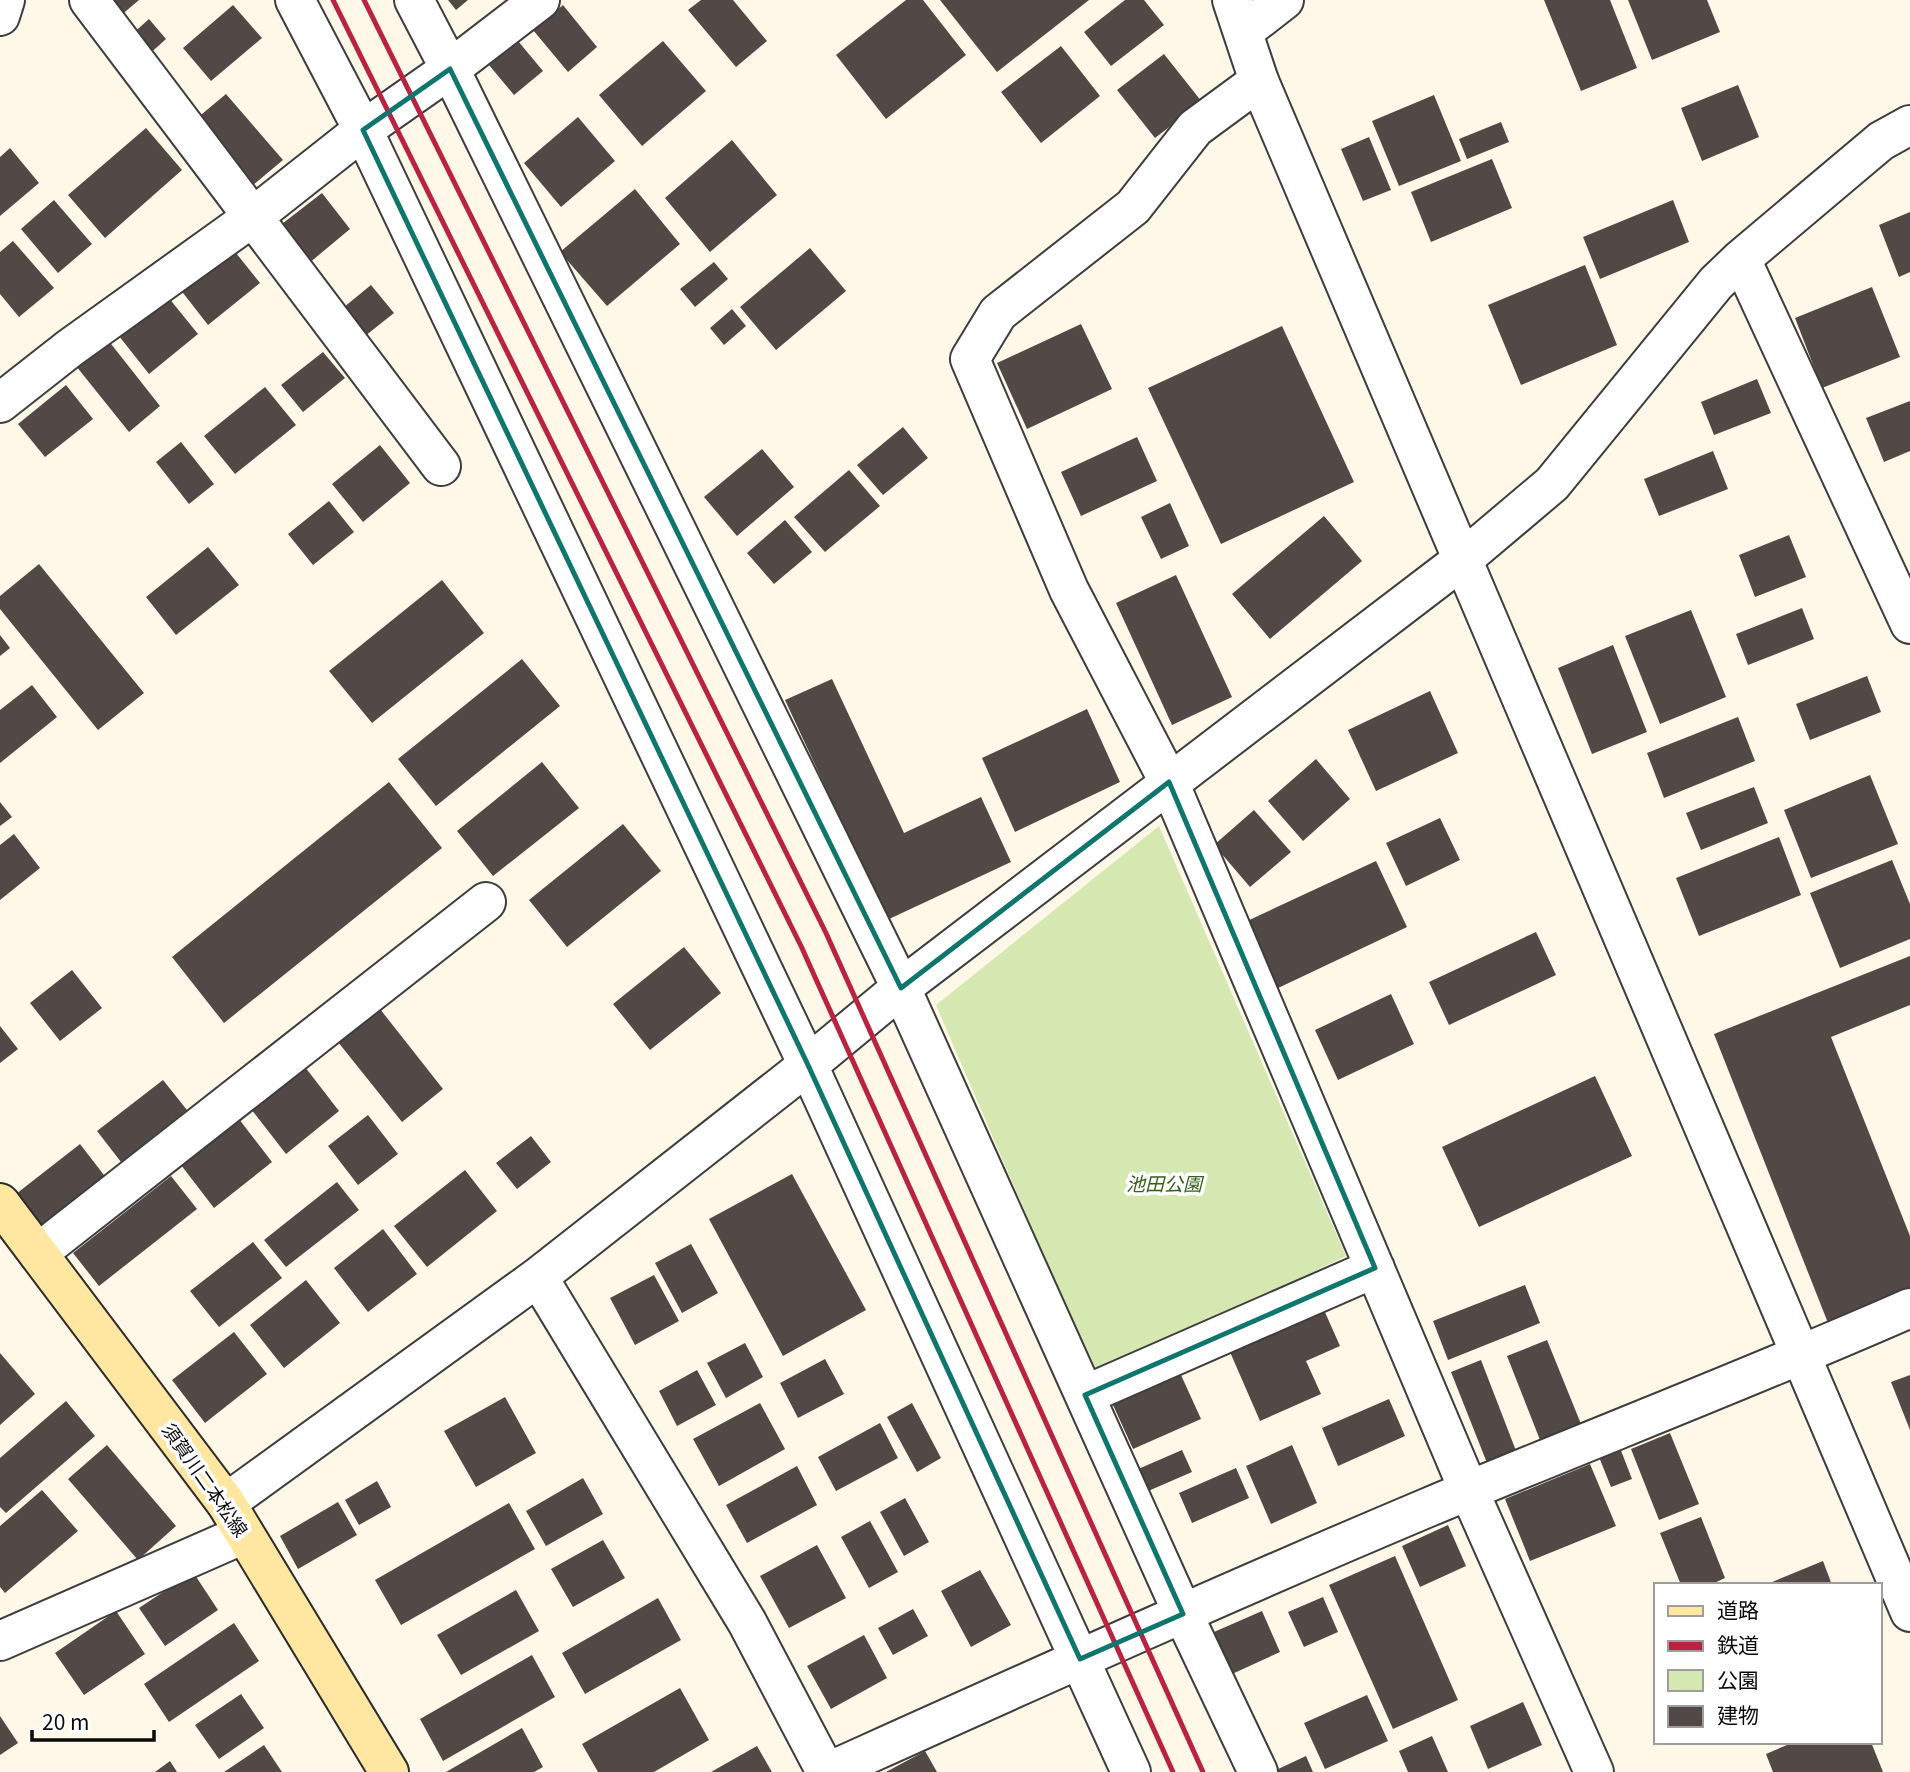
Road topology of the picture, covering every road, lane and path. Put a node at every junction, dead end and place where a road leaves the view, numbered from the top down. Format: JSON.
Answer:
{"nodes":[{"id":1,"x":5,"y":0,"type":"edge"},
{"id":2,"x":89,"y":0,"type":"edge"},
{"id":3,"x":295,"y":0,"type":"edge"},
{"id":4,"x":414,"y":0,"type":"edge"},
{"id":5,"x":540,"y":0,"type":"edge"},
{"id":6,"x":1284,"y":0,"type":"edge"},
{"id":7,"x":0,"y":16,"type":"edge"},
{"id":8,"x":1238,"y":16,"type":"edge"},
{"id":9,"x":450,"y":69,"type":"junction"},
{"id":10,"x":1259,"y":81,"type":"junction"},
{"id":11,"x":1910,"y":125,"type":"edge"},
{"id":12,"x":363,"y":130,"type":"junction"},
{"id":13,"x":254,"y":216,"type":"junction"},
{"id":14,"x":1741,"y":259,"type":"junction"},
{"id":15,"x":0,"y":403,"type":"edge"},
{"id":16,"x":441,"y":466,"type":"dead end"},
{"id":17,"x":1462,"y":560,"type":"junction"},
{"id":18,"x":1910,"y":624,"type":"edge"},
{"id":19,"x":1169,"y":782,"type":"junction"},
{"id":20,"x":486,"y":902,"type":"dead end"},
{"id":21,"x":901,"y":988,"type":"junction"},
{"id":22,"x":807,"y":1065,"type":"junction"},
{"id":23,"x":0,"y":1203,"type":"edge"},
{"id":24,"x":38,"y":1253,"type":"junction"},
{"id":25,"x":1375,"y":1268,"type":"junction"},
{"id":26,"x":538,"y":1277,"type":"junction"},
{"id":27,"x":1910,"y":1308,"type":"edge"},
{"id":28,"x":1800,"y":1357,"type":"junction"},
{"id":29,"x":1085,"y":1395,"type":"junction"},
{"id":30,"x":1469,"y":1491,"type":"junction"},
{"id":31,"x":235,"y":1519,"type":"junction"},
{"id":32,"x":1910,"y":1612,"type":"edge"},
{"id":33,"x":1183,"y":1614,"type":"junction"},
{"id":34,"x":0,"y":1641,"type":"edge"},
{"id":35,"x":1080,"y":1658,"type":"junction"},
{"id":36,"x":389,"y":1772,"type":"edge"},
{"id":37,"x":827,"y":1772,"type":"edge"},
{"id":38,"x":1131,"y":1772,"type":"edge"},
{"id":39,"x":1258,"y":1772,"type":"edge"},
{"id":40,"x":1594,"y":1772,"type":"edge"}],
"edges":[{"from":1,"to":7,"type":"street"},
{"from":2,"to":13,"type":"street"},
{"from":3,"to":12,"type":"street"},
{"from":4,"to":9,"type":"street"},
{"from":5,"to":9,"type":"street"},
{"from":6,"to":8,"type":"street"},
{"from":8,"to":10,"type":"street"},
{"from":9,"to":12,"type":"street"},
{"from":9,"to":21,"type":"street"},
{"from":10,"to":17,"type":"street"},
{"from":10,"to":19,"type":"street"},
{"from":11,"to":14,"type":"street"},
{"from":12,"to":13,"type":"street"},
{"from":12,"to":22,"type":"street"},
{"from":13,"to":15,"type":"street"},
{"from":13,"to":16,"type":"street"},
{"from":14,"to":17,"type":"street"},
{"from":14,"to":18,"type":"street"},
{"from":17,"to":19,"type":"street"},
{"from":17,"to":28,"type":"street"},
{"from":19,"to":21,"type":"street"},
{"from":19,"to":25,"type":"street"},
{"from":20,"to":24,"type":"street"},
{"from":21,"to":22,"type":"street"},
{"from":21,"to":29,"type":"street"},
{"from":22,"to":26,"type":"street"},
{"from":22,"to":35,"type":"street"},
{"from":23,"to":24,"type":"main road","name":"須賀川二本松線"},
{"from":24,"to":31,"type":"main road","name":"須賀川二本松線"},
{"from":25,"to":29,"type":"street"},
{"from":25,"to":30,"type":"street"},
{"from":26,"to":31,"type":"street"},
{"from":26,"to":37,"type":"street"},
{"from":27,"to":28,"type":"street"},
{"from":28,"to":30,"type":"street"},
{"from":28,"to":32,"type":"street"},
{"from":29,"to":33,"type":"street"},
{"from":30,"to":33,"type":"street"},
{"from":30,"to":40,"type":"street"},
{"from":31,"to":34,"type":"street"},
{"from":31,"to":36,"type":"main road","name":"須賀川二本松線"},
{"from":33,"to":35,"type":"street"},
{"from":33,"to":39,"type":"street"},
{"from":35,"to":37,"type":"street"},
{"from":35,"to":38,"type":"street"}]}
